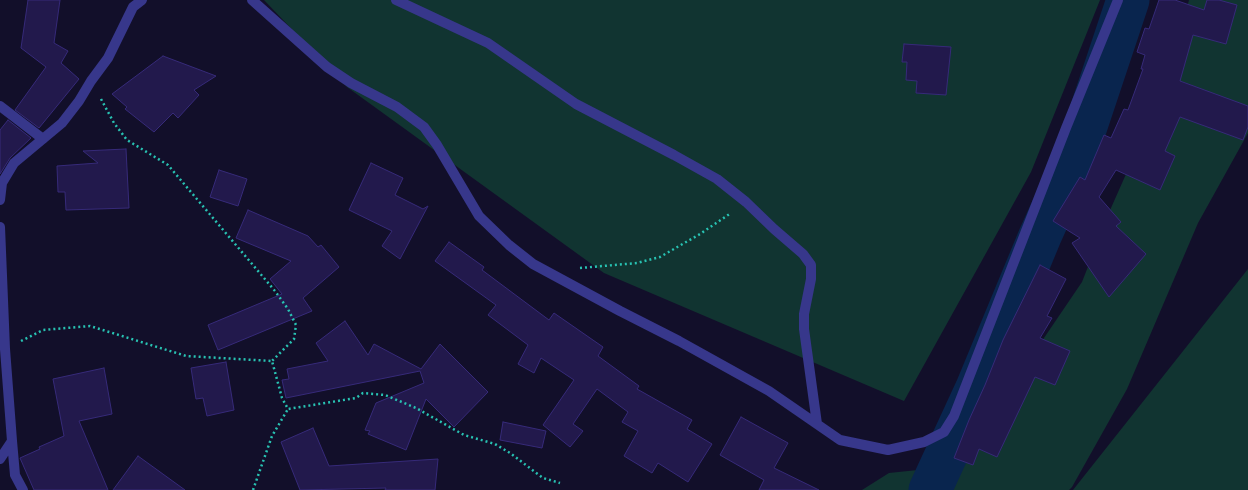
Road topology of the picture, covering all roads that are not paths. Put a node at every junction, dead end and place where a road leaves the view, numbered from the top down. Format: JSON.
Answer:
{"nodes":[{"id":1,"x":142,"y":0,"type":"edge"},
{"id":2,"x":252,"y":0,"type":"edge"},
{"id":3,"x":396,"y":0,"type":"edge"},
{"id":4,"x":1118,"y":0,"type":"edge"},
{"id":5,"x":0,"y":106,"type":"edge"},
{"id":6,"x":43,"y":139,"type":"junction"},
{"id":7,"x":0,"y":200,"type":"edge"},
{"id":8,"x":0,"y":227,"type":"edge"},
{"id":9,"x":2,"y":349,"type":"edge"},
{"id":10,"x":817,"y":424,"type":"junction"},
{"id":11,"x":12,"y":441,"type":"junction"},
{"id":12,"x":0,"y":459,"type":"edge"},
{"id":13,"x":22,"y":490,"type":"edge"}],
"edges":[{"from":1,"to":6,"type":"street"},
{"from":2,"to":10,"type":"street"},
{"from":3,"to":10,"type":"street"},
{"from":4,"to":10,"type":"street"},
{"from":5,"to":6,"type":"street"},
{"from":6,"to":7,"type":"street"},
{"from":8,"to":9,"type":"street"},
{"from":9,"to":11,"type":"street"},
{"from":11,"to":12,"type":"street"},
{"from":11,"to":13,"type":"street"}]}
